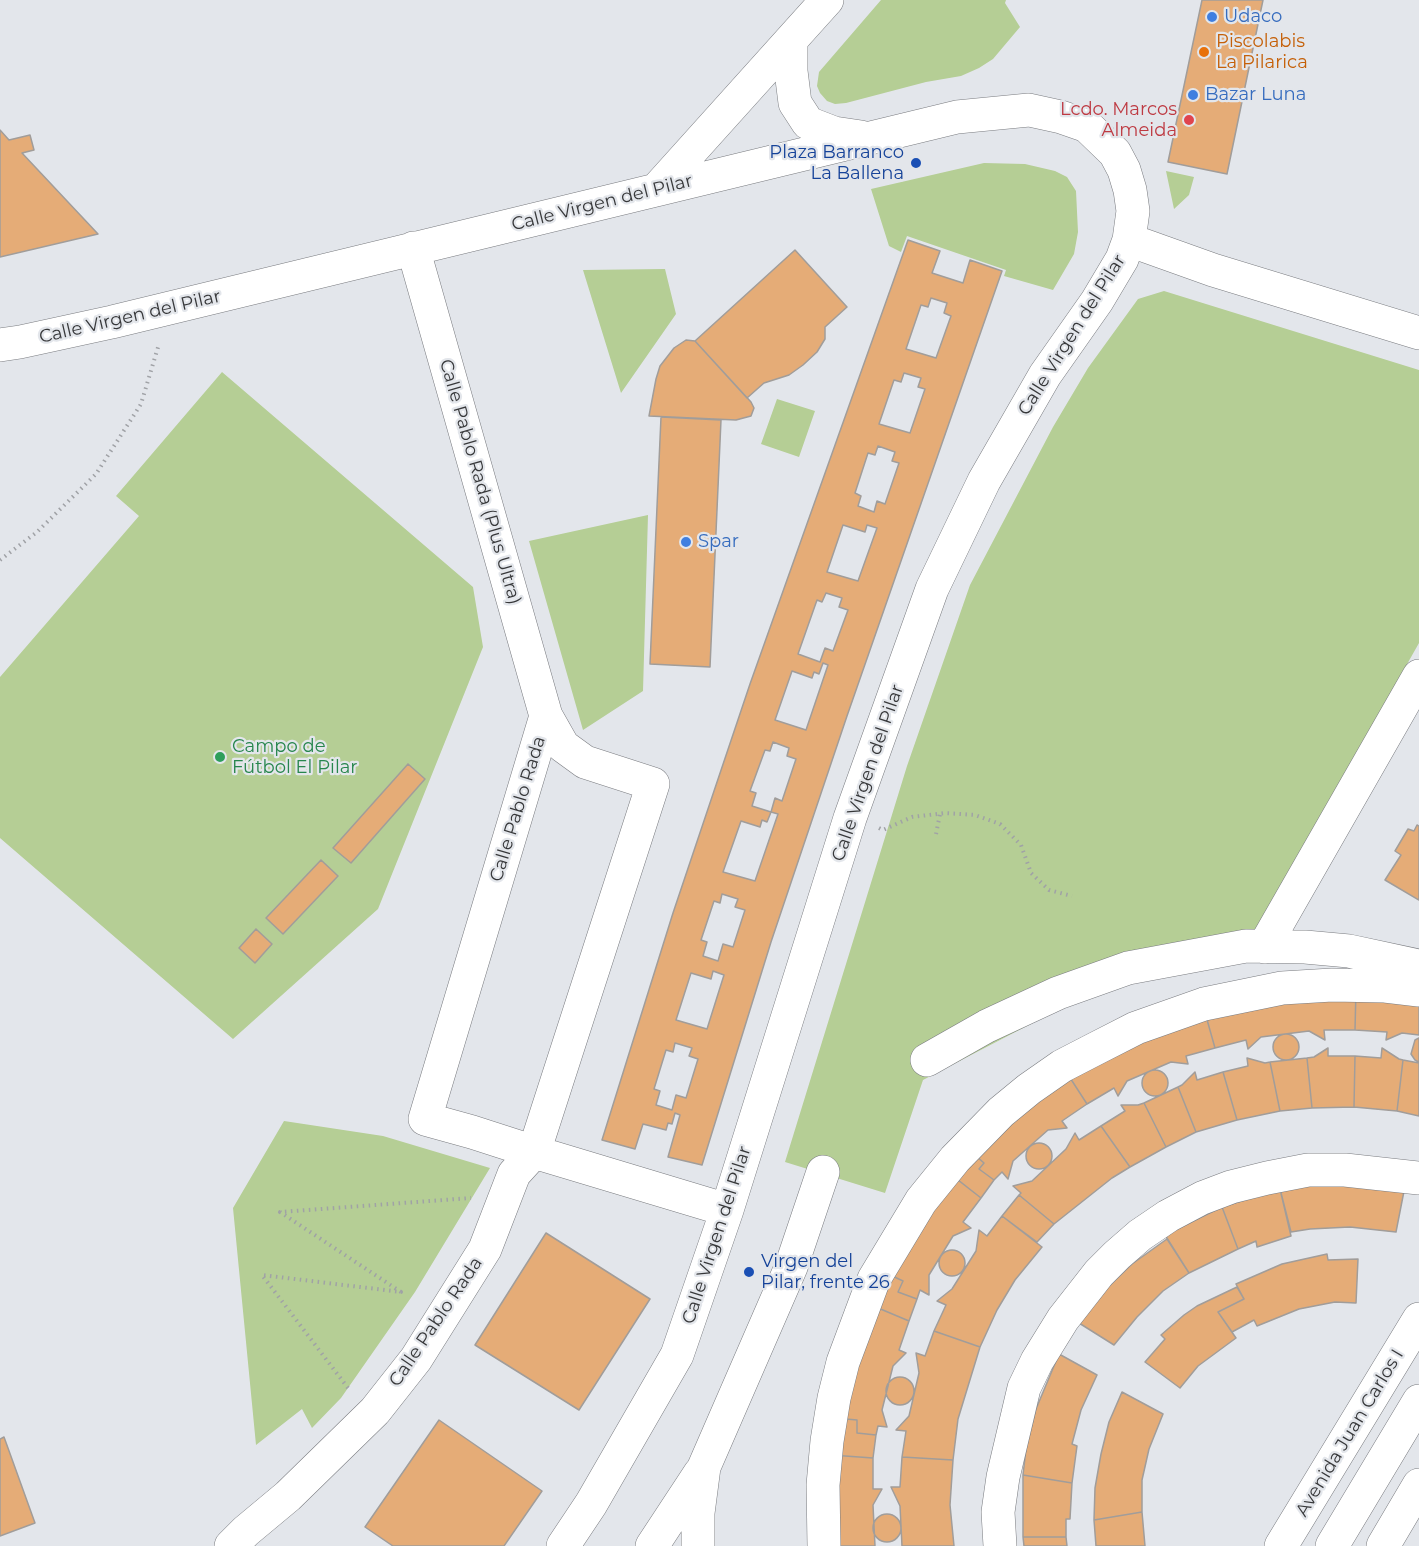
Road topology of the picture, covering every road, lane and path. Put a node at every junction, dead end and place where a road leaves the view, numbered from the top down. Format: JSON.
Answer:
{"nodes":[{"id":1,"x":827,"y":0,"type":"edge"},
{"id":2,"x":791,"y":40,"type":"junction"},
{"id":3,"x":867,"y":138,"type":"junction"},
{"id":4,"x":656,"y":190,"type":"junction"},
{"id":5,"x":1129,"y":240,"type":"junction"},
{"id":6,"x":413,"y":248,"type":"junction"},
{"id":7,"x":160,"y":310,"type":"junction"},
{"id":8,"x":1419,"y":333,"type":"edge"},
{"id":9,"x":0,"y":345,"type":"edge"},
{"id":10,"x":0,"y":560,"type":"edge"},
{"id":11,"x":1419,"y":676,"type":"edge"},
{"id":12,"x":546,"y":716,"type":"junction"},
{"id":13,"x":940,"y":814,"type":"junction"},
{"id":14,"x":850,"y":819,"type":"junction"},
{"id":15,"x":936,"y":834,"type":"dead end"},
{"id":16,"x":1072,"y":896,"type":"dead end"},
{"id":17,"x":1264,"y":947,"type":"junction"},
{"id":18,"x":1419,"y":966,"type":"edge"},
{"id":19,"x":1419,"y":990,"type":"edge"},
{"id":20,"x":927,"y":1060,"type":"dead end"},
{"id":21,"x":534,"y":1152,"type":"junction"},
{"id":22,"x":823,"y":1172,"type":"dead end"},
{"id":23,"x":1419,"y":1178,"type":"edge"},
{"id":24,"x":472,"y":1198,"type":"dead end"},
{"id":25,"x":727,"y":1210,"type":"junction"},
{"id":26,"x":1419,"y":1319,"type":"edge"},
{"id":27,"x":348,"y":1388,"type":"dead end"},
{"id":28,"x":1419,"y":1401,"type":"edge"},
{"id":29,"x":704,"y":1467,"type":"junction"},
{"id":30,"x":1419,"y":1485,"type":"edge"},
{"id":31,"x":231,"y":1546,"type":"edge"},
{"id":32,"x":563,"y":1546,"type":"edge"},
{"id":33,"x":652,"y":1546,"type":"edge"},
{"id":34,"x":698,"y":1546,"type":"edge"},
{"id":35,"x":824,"y":1546,"type":"edge"},
{"id":36,"x":1000,"y":1546,"type":"edge"},
{"id":37,"x":1281,"y":1546,"type":"edge"},
{"id":38,"x":1332,"y":1546,"type":"edge"},
{"id":39,"x":1383,"y":1546,"type":"edge"}],
"edges":[{"from":1,"to":2,"type":"street"},
{"from":2,"to":3,"type":"street"},
{"from":2,"to":4,"type":"street"},
{"from":3,"to":4,"type":"street","name":"Calle Virgen del Pilar"},
{"from":3,"to":5,"type":"street","name":"Calle Virgen del Pilar"},
{"from":4,"to":6,"type":"street","name":"Calle Virgen del Pilar"},
{"from":5,"to":8,"type":"street"},
{"from":5,"to":14,"type":"street","name":"Calle Virgen del Pilar"},
{"from":6,"to":7,"type":"street","name":"Calle Virgen del Pilar"},
{"from":6,"to":12,"type":"street","name":"Calle Pablo Rada (Plus Ultra)"},
{"from":7,"to":9,"type":"street","name":"Calle Virgen del Pilar"},
{"from":7,"to":10,"type":"path"},
{"from":11,"to":17,"type":"street"},
{"from":12,"to":21,"type":"street","name":"Calle Pablo Rada"},
{"from":12,"to":21,"type":"street","name":"Calle Pablo Rada"},
{"from":13,"to":14,"type":"path"},
{"from":13,"to":15,"type":"path"},
{"from":13,"to":16,"type":"path"},
{"from":14,"to":25,"type":"street","name":"Calle Virgen del Pilar"},
{"from":17,"to":18,"type":"street"},
{"from":17,"to":20,"type":"street"},
{"from":19,"to":35,"type":"street"},
{"from":21,"to":25,"type":"street"},
{"from":21,"to":31,"type":"street","name":"Calle Pablo Rada"},
{"from":22,"to":29,"type":"street"},
{"from":23,"to":36,"type":"street"},
{"from":24,"to":27,"type":"path"},
{"from":25,"to":32,"type":"street","name":"Calle Virgen del Pilar"},
{"from":26,"to":37,"type":"street","name":"Avenida Juan Carlos I"},
{"from":28,"to":38,"type":"street"},
{"from":29,"to":33,"type":"street"},
{"from":29,"to":34,"type":"street"},
{"from":30,"to":39,"type":"street"}]}
